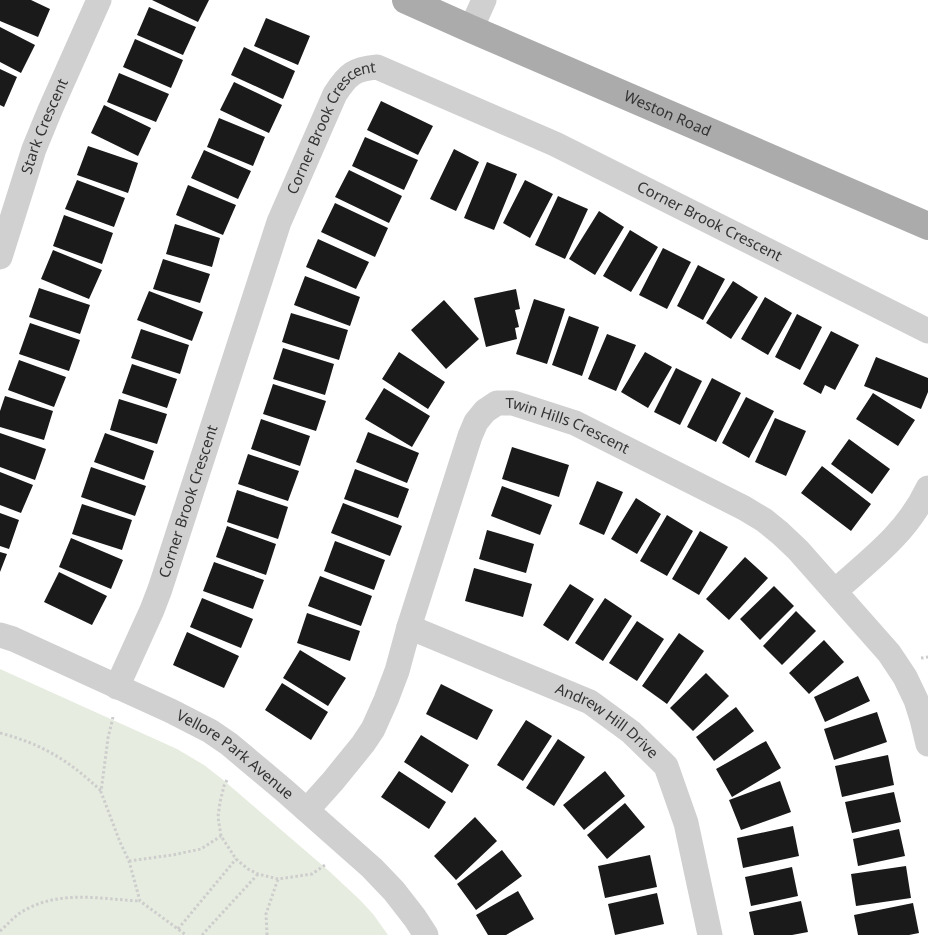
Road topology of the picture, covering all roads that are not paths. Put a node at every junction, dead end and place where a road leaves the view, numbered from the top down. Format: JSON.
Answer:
{"nodes":[{"id":1,"x":99,"y":0,"type":"edge"},
{"id":2,"x":406,"y":0,"type":"edge"},
{"id":3,"x":484,"y":0,"type":"edge"},
{"id":4,"x":472,"y":29,"type":"junction"},
{"id":5,"x":928,"y":226,"type":"edge"},
{"id":6,"x":0,"y":257,"type":"edge"},
{"id":7,"x":928,"y":331,"type":"edge"},
{"id":8,"x":928,"y":488,"type":"edge"},
{"id":9,"x":835,"y":591,"type":"junction"},
{"id":10,"x":409,"y":627,"type":"junction"},
{"id":11,"x":0,"y":635,"type":"edge"},
{"id":12,"x":117,"y":687,"type":"junction"},
{"id":13,"x":928,"y":744,"type":"edge"},
{"id":14,"x":308,"y":810,"type":"junction"},
{"id":15,"x":426,"y":935,"type":"edge"},
{"id":16,"x":710,"y":935,"type":"edge"}],
"edges":[{"from":1,"to":6,"type":"street","name":"Stark Crescent"},
{"from":2,"to":4,"type":"main road","name":"Weston Road"},
{"from":3,"to":4,"type":"street"},
{"from":4,"to":5,"type":"main road","name":"Weston Road"},
{"from":7,"to":12,"type":"street","name":"Corner Brook Crescent"},
{"from":8,"to":9,"type":"street"},
{"from":9,"to":10,"type":"street","name":"Twin Hills Crescent"},
{"from":9,"to":13,"type":"street","name":"Twin Hills Crescent"},
{"from":10,"to":14,"type":"street","name":"Twin Hills Crescent"},
{"from":10,"to":16,"type":"street","name":"Andrew Hill Drive"},
{"from":11,"to":12,"type":"street","name":"Vellore Park Avenue"},
{"from":12,"to":14,"type":"street","name":"Vellore Park Avenue"},
{"from":14,"to":15,"type":"street","name":"Vellore Park Avenue"}]}
